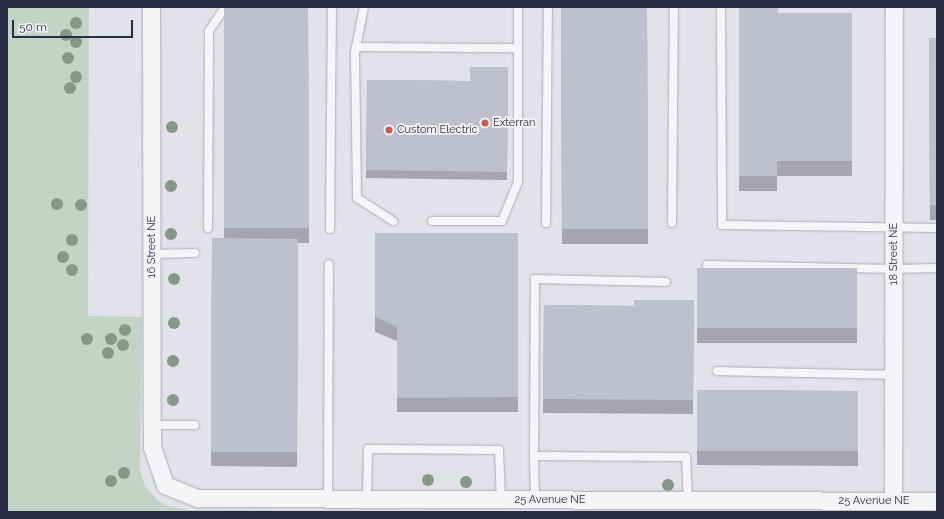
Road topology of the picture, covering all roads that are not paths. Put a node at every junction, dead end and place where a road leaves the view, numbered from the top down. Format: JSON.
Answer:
{"nodes":[{"id":1,"x":151,"y":7,"type":"edge"},
{"id":2,"x":225,"y":7,"type":"edge"},
{"id":3,"x":332,"y":7,"type":"edge"},
{"id":4,"x":364,"y":7,"type":"edge"},
{"id":5,"x":518,"y":7,"type":"edge"},
{"id":6,"x":548,"y":7,"type":"edge"},
{"id":7,"x":674,"y":7,"type":"edge"},
{"id":8,"x":721,"y":7,"type":"edge"},
{"id":9,"x":894,"y":7,"type":"edge"},
{"id":10,"x":356,"y":47,"type":"junction"},
{"id":11,"x":518,"y":48,"type":"junction"},
{"id":12,"x":393,"y":221,"type":"dead end"},
{"id":13,"x":432,"y":221,"type":"dead end"},
{"id":14,"x":672,"y":223,"type":"dead end"},
{"id":15,"x":546,"y":224,"type":"dead end"},
{"id":16,"x":894,"y":226,"type":"junction"},
{"id":17,"x":208,"y":228,"type":"dead end"},
{"id":18,"x":937,"y":228,"type":"edge"},
{"id":19,"x":330,"y":229,"type":"dead end"},
{"id":20,"x":195,"y":253,"type":"dead end"},
{"id":21,"x":152,"y":254,"type":"junction"},
{"id":22,"x":329,"y":264,"type":"dead end"},
{"id":23,"x":707,"y":265,"type":"dead end"},
{"id":24,"x":937,"y":268,"type":"edge"},
{"id":25,"x":894,"y":269,"type":"junction"},
{"id":26,"x":666,"y":282,"type":"dead end"},
{"id":27,"x":716,"y":371,"type":"dead end"},
{"id":28,"x":894,"y":375,"type":"junction"},
{"id":29,"x":152,"y":425,"type":"junction"},
{"id":30,"x":195,"y":425,"type":"dead end"},
{"id":31,"x":534,"y":456,"type":"junction"},
{"id":32,"x":165,"y":484,"type":"joint"},
{"id":33,"x":328,"y":499,"type":"junction"},
{"id":34,"x":367,"y":499,"type":"junction"},
{"id":35,"x":501,"y":500,"type":"junction"},
{"id":36,"x":535,"y":500,"type":"junction"},
{"id":37,"x":688,"y":500,"type":"junction"},
{"id":38,"x":893,"y":501,"type":"junction"},
{"id":39,"x":937,"y":501,"type":"edge"}],
"edges":[{"from":1,"to":21,"type":"street","name":"16 Street NE"},
{"from":2,"to":17,"type":"lane"},
{"from":3,"to":19,"type":"lane"},
{"from":4,"to":10,"type":"lane"},
{"from":5,"to":11,"type":"lane"},
{"from":6,"to":15,"type":"lane"},
{"from":7,"to":14,"type":"lane"},
{"from":8,"to":16,"type":"lane"},
{"from":9,"to":16,"type":"street","name":"18 Street NE"},
{"from":10,"to":11,"type":"lane"},
{"from":10,"to":12,"type":"lane"},
{"from":11,"to":13,"type":"lane"},
{"from":16,"to":18,"type":"lane"},
{"from":16,"to":25,"type":"street","name":"18 Street NE"},
{"from":20,"to":21,"type":"lane"},
{"from":21,"to":29,"type":"street","name":"16 Street NE"},
{"from":22,"to":33,"type":"lane"},
{"from":23,"to":25,"type":"lane"},
{"from":24,"to":25,"type":"lane"},
{"from":25,"to":28,"type":"street","name":"18 Street NE"},
{"from":26,"to":31,"type":"lane"},
{"from":27,"to":28,"type":"lane"},
{"from":28,"to":38,"type":"street","name":"18 Street NE"},
{"from":29,"to":30,"type":"lane"},
{"from":29,"to":32,"type":"street","name":"16 Street NE"},
{"from":31,"to":36,"type":"lane"},
{"from":31,"to":37,"type":"lane"},
{"from":32,"to":33,"type":"street","name":"25 Avenue NE"},
{"from":33,"to":34,"type":"street","name":"25 Avenue NE"},
{"from":34,"to":35,"type":"street","name":"25 Avenue NE"},
{"from":34,"to":35,"type":"lane"},
{"from":35,"to":36,"type":"street","name":"25 Avenue NE"},
{"from":36,"to":37,"type":"street","name":"25 Avenue NE"},
{"from":37,"to":38,"type":"street","name":"25 Avenue NE"},
{"from":38,"to":39,"type":"street","name":"25 Avenue NE"}]}
